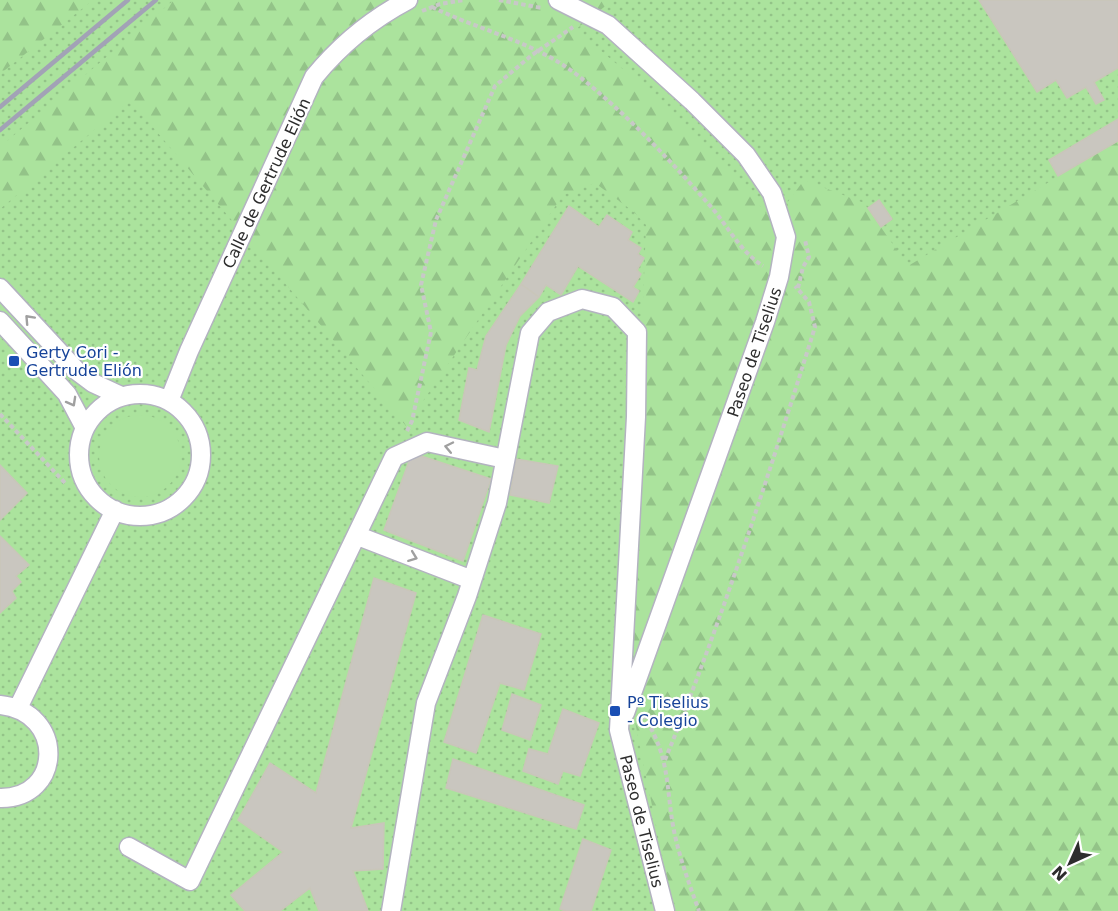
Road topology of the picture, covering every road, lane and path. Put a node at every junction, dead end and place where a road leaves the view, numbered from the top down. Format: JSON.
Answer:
{"nodes":[{"id":1,"x":464,"y":0,"type":"edge"},
{"id":2,"x":499,"y":0,"type":"edge"},
{"id":3,"x":551,"y":4,"type":"edge"},
{"id":4,"x":432,"y":7,"type":"junction"},
{"id":5,"x":410,"y":8,"type":"edge"},
{"id":6,"x":573,"y":20,"type":"dead end"},
{"id":7,"x":538,"y":51,"type":"junction"},
{"id":8,"x":769,"y":262,"type":"dead end"},
{"id":9,"x":779,"y":277,"type":"junction"},
{"id":10,"x":0,"y":288,"type":"edge"},
{"id":11,"x":0,"y":321,"type":"edge"},
{"id":12,"x":121,"y":396,"type":"junction"},
{"id":13,"x":169,"y":401,"type":"junction"},
{"id":14,"x":0,"y":414,"type":"edge"},
{"id":15,"x":85,"y":428,"type":"junction"},
{"id":16,"x":394,"y":457,"type":"junction"},
{"id":17,"x":505,"y":459,"type":"junction"},
{"id":18,"x":66,"y":484,"type":"dead end"},
{"id":19,"x":115,"y":510,"type":"junction"},
{"id":20,"x":358,"y":536,"type":"junction"},
{"id":21,"x":472,"y":580,"type":"junction"},
{"id":22,"x":631,"y":696,"type":"junction"},
{"id":23,"x":9,"y":706,"type":"edge"},
{"id":24,"x":619,"y":730,"type":"junction"},
{"id":25,"x":665,"y":760,"type":"junction"},
{"id":26,"x":0,"y":798,"type":"edge"},
{"id":27,"x":129,"y":847,"type":"dead end"},
{"id":28,"x":391,"y":911,"type":"edge"},
{"id":29,"x":665,"y":911,"type":"edge"},
{"id":30,"x":699,"y":911,"type":"edge"}],
"edges":[{"from":1,"to":4,"type":"path"},
{"from":2,"to":3,"type":"path"},
{"from":3,"to":9,"type":"street","name":"Paseo de Tiselius"},
{"from":4,"to":5,"type":"path"},
{"from":4,"to":7,"type":"path"},
{"from":5,"to":13,"type":"street","name":"Calle de Gertrude Elión"},
{"from":6,"to":7,"type":"path"},
{"from":7,"to":8,"type":"path"},
{"from":7,"to":16,"type":"path"},
{"from":9,"to":22,"type":"street","name":"Paseo de Tiselius"},
{"from":9,"to":25,"type":"path"},
{"from":12,"to":10,"type":"street","one_way":true},
{"from":11,"to":15,"type":"street","one_way":true},
{"from":12,"to":13,"type":"street"},
{"from":12,"to":15,"type":"street"},
{"from":13,"to":19,"type":"street"},
{"from":14,"to":18,"type":"path"},
{"from":15,"to":19,"type":"street"},
{"from":17,"to":16,"type":"street","one_way":true},
{"from":16,"to":20,"type":"street"},
{"from":17,"to":21,"type":"street","name":"Paseo de Tiselius"},
{"from":17,"to":24,"type":"street","name":"Paseo de Tiselius"},
{"from":19,"to":23,"type":"street"},
{"from":20,"to":21,"type":"street","one_way":true},
{"from":20,"to":27,"type":"street"},
{"from":21,"to":28,"type":"street","name":"Paseo de Tiselius"},
{"from":22,"to":24,"type":"street","name":"Paseo de Tiselius"},
{"from":22,"to":25,"type":"path"},
{"from":23,"to":26,"type":"street"},
{"from":24,"to":29,"type":"street","name":"Paseo de Tiselius"},
{"from":25,"to":30,"type":"path"}]}
